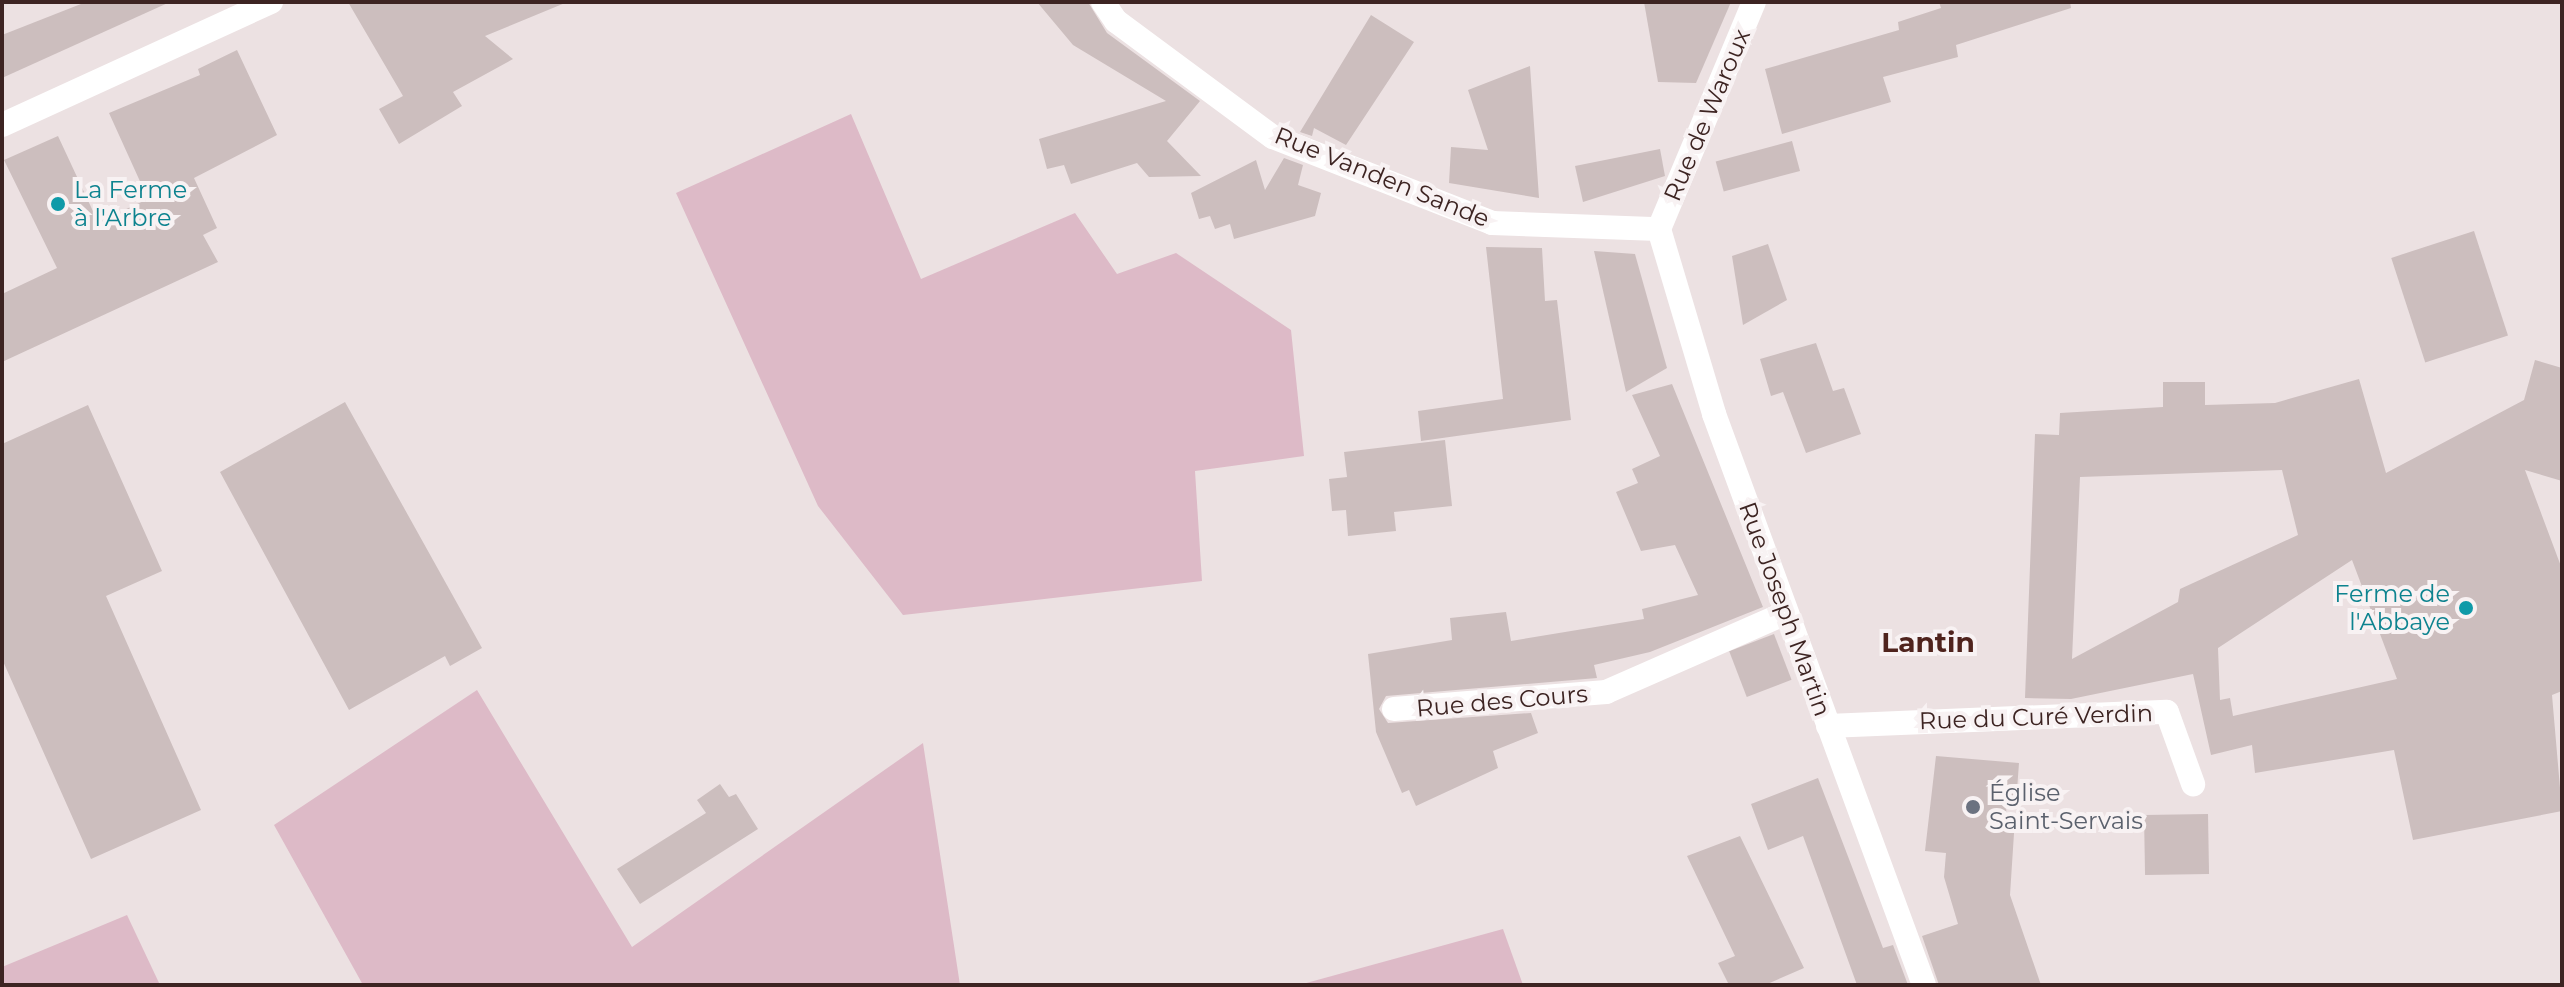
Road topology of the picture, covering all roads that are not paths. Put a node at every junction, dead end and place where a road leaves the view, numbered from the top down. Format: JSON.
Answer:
{"nodes":[{"id":1,"x":271,"y":2,"type":"edge"},
{"id":2,"x":1103,"y":2,"type":"edge"},
{"id":3,"x":1754,"y":2,"type":"edge"},
{"id":4,"x":2,"y":125,"type":"edge"},
{"id":5,"x":1659,"y":229,"type":"junction"},
{"id":6,"x":1786,"y":613,"type":"junction"},
{"id":7,"x":1394,"y":709,"type":"dead end"},
{"id":8,"x":1828,"y":726,"type":"junction"},
{"id":9,"x":2193,"y":784,"type":"dead end"},
{"id":10,"x":1924,"y":985,"type":"edge"}],
"edges":[{"from":1,"to":4,"type":"street"},
{"from":2,"to":5,"type":"street","name":"Rue Vanden Sande"},
{"from":3,"to":5,"type":"street","name":"Rue de Waroux"},
{"from":5,"to":6,"type":"street","name":"Rue Joseph Martin"},
{"from":6,"to":7,"type":"street","name":"Rue des Cours"},
{"from":6,"to":8,"type":"street","name":"Rue Joseph Martin"},
{"from":8,"to":9,"type":"street","name":"Rue du Curé Verdin"},
{"from":8,"to":10,"type":"street","name":"Rue Joseph Martin"}]}
